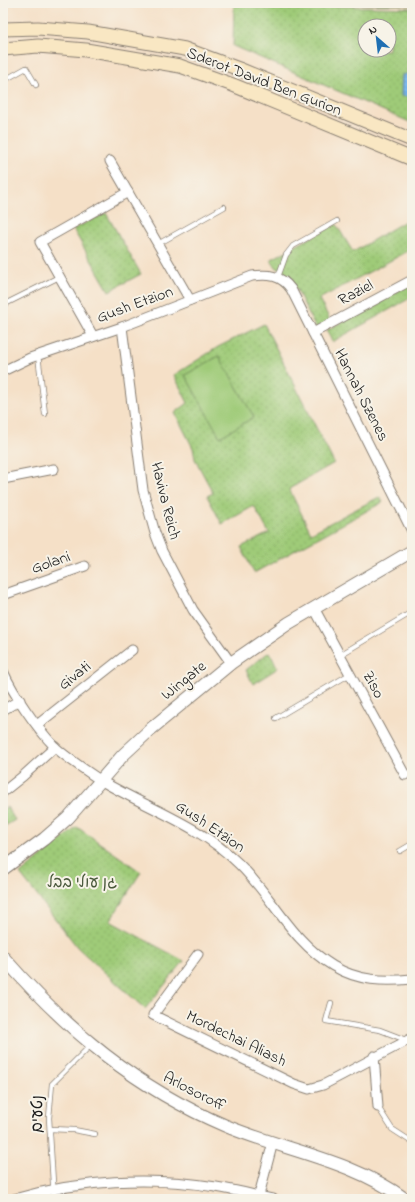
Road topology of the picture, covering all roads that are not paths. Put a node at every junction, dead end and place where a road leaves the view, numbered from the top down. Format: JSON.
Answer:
{"nodes":[{"id":1,"x":3,"y":29,"type":"edge"},
{"id":2,"x":3,"y":49,"type":"edge"},
{"id":3,"x":3,"y":81,"type":"edge"},
{"id":4,"x":36,"y":85,"type":"dead end"},
{"id":5,"x":412,"y":140,"type":"edge"},
{"id":6,"x":412,"y":159,"type":"edge"},
{"id":7,"x":110,"y":161,"type":"dead end"},
{"id":8,"x":128,"y":192,"type":"junction"},
{"id":9,"x":224,"y":207,"type":"dead end"},
{"id":10,"x":337,"y":221,"type":"dead end"},
{"id":11,"x":158,"y":244,"type":"junction"},
{"id":12,"x":278,"y":276,"type":"junction"},
{"id":13,"x":59,"y":277,"type":"junction"},
{"id":14,"x":412,"y":280,"type":"edge"},
{"id":15,"x":190,"y":300,"type":"junction"},
{"id":16,"x":3,"y":305,"type":"edge"},
{"id":17,"x":122,"y":327,"type":"junction"},
{"id":18,"x":314,"y":333,"type":"junction"},
{"id":19,"x":93,"y":336,"type":"junction"},
{"id":20,"x":38,"y":355,"type":"junction"},
{"id":21,"x":3,"y":371,"type":"edge"},
{"id":22,"x":45,"y":414,"type":"dead end"},
{"id":23,"x":54,"y":469,"type":"dead end"},
{"id":24,"x":3,"y":479,"type":"edge"},
{"id":25,"x":412,"y":531,"type":"edge"},
{"id":26,"x":412,"y":551,"type":"edge"},
{"id":27,"x":85,"y":566,"type":"dead end"},
{"id":28,"x":3,"y":595,"type":"edge"},
{"id":29,"x":314,"y":608,"type":"junction"},
{"id":30,"x":412,"y":612,"type":"edge"},
{"id":31,"x":132,"y":650,"type":"dead end"},
{"id":32,"x":340,"y":655,"type":"junction"},
{"id":33,"x":231,"y":663,"type":"junction"},
{"id":34,"x":3,"y":671,"type":"edge"},
{"id":35,"x":350,"y":674,"type":"junction"},
{"id":36,"x":20,"y":700,"type":"junction"},
{"id":37,"x":3,"y":710,"type":"edge"},
{"id":38,"x":276,"y":718,"type":"dead end"},
{"id":39,"x":37,"y":725,"type":"junction"},
{"id":40,"x":55,"y":747,"type":"junction"},
{"id":41,"x":405,"y":775,"type":"dead end"},
{"id":42,"x":100,"y":780,"type":"junction"},
{"id":43,"x":3,"y":792,"type":"edge"},
{"id":44,"x":412,"y":844,"type":"edge"},
{"id":45,"x":400,"y":851,"type":"dead end"},
{"id":46,"x":3,"y":869,"type":"edge"},
{"id":47,"x":198,"y":954,"type":"dead end"},
{"id":48,"x":3,"y":957,"type":"edge"},
{"id":49,"x":412,"y":979,"type":"edge"},
{"id":50,"x":331,"y":1003,"type":"dead end"},
{"id":51,"x":409,"y":1039,"type":"edge"},
{"id":52,"x":91,"y":1045,"type":"junction"},
{"id":53,"x":374,"y":1056,"type":"junction"},
{"id":54,"x":378,"y":1107,"type":"joint"},
{"id":55,"x":50,"y":1129,"type":"junction"},
{"id":56,"x":95,"y":1134,"type":"dead end"},
{"id":57,"x":273,"y":1142,"type":"junction"},
{"id":58,"x":412,"y":1142,"type":"edge"},
{"id":59,"x":53,"y":1189,"type":"junction"},
{"id":60,"x":258,"y":1197,"type":"edge"},
{"id":61,"x":14,"y":1199,"type":"edge"},
{"id":62,"x":54,"y":1199,"type":"edge"},
{"id":63,"x":273,"y":1199,"type":"edge"},
{"id":64,"x":405,"y":1199,"type":"edge"}],
"edges":[{"from":1,"to":5,"type":"main road","name":"Sderot David Ben Gurion"},
{"from":2,"to":6,"type":"main road","name":"Sderot David Ben Gurion"},
{"from":3,"to":4,"type":"lane"},
{"from":7,"to":8,"type":"street"},
{"from":8,"to":11,"type":"street"},
{"from":8,"to":13,"type":"street"},
{"from":9,"to":11,"type":"lane"},
{"from":10,"to":12,"type":"lane"},
{"from":11,"to":15,"type":"street"},
{"from":12,"to":15,"type":"street","name":"Gush Etzion"},
{"from":12,"to":18,"type":"street","name":"Hannah Szenes"},
{"from":13,"to":16,"type":"lane"},
{"from":13,"to":19,"type":"street"},
{"from":14,"to":18,"type":"street","name":"Raziel"},
{"from":15,"to":17,"type":"street","name":"Gush Etzion"},
{"from":17,"to":19,"type":"street","name":"Gush Etzion"},
{"from":17,"to":33,"type":"street","name":"Haviva Reich"},
{"from":18,"to":25,"type":"street","name":"Hannah Szenes"},
{"from":19,"to":20,"type":"street","name":"Gush Etzion"},
{"from":20,"to":21,"type":"street","name":"Gush Etzion"},
{"from":20,"to":22,"type":"lane"},
{"from":23,"to":24,"type":"street"},
{"from":26,"to":29,"type":"street","name":"Wingate"},
{"from":27,"to":28,"type":"street","name":"Golani"},
{"from":29,"to":32,"type":"street","name":"Ziso"},
{"from":29,"to":33,"type":"street","name":"Wingate"},
{"from":30,"to":32,"type":"lane"},
{"from":31,"to":39,"type":"street","name":"Givati"},
{"from":32,"to":35,"type":"street","name":"Ziso"},
{"from":33,"to":42,"type":"street","name":"Wingate"},
{"from":34,"to":36,"type":"street","name":"Gush Etzion"},
{"from":35,"to":38,"type":"lane"},
{"from":35,"to":41,"type":"street","name":"Ziso"},
{"from":36,"to":37,"type":"street"},
{"from":36,"to":39,"type":"street","name":"Gush Etzion"},
{"from":39,"to":40,"type":"street","name":"Gush Etzion"},
{"from":40,"to":42,"type":"street","name":"Gush Etzion"},
{"from":40,"to":43,"type":"street"},
{"from":42,"to":46,"type":"street","name":"Wingate"},
{"from":42,"to":49,"type":"street","name":"Gush Etzion"},
{"from":44,"to":45,"type":"lane"},
{"from":47,"to":53,"type":"street","name":"Mordechai Aliash"},
{"from":48,"to":52,"type":"street","name":"Arlosoroff"},
{"from":50,"to":51,"type":"lane"},
{"from":51,"to":53,"type":"street","name":"Mordechai Aliash"},
{"from":52,"to":55,"type":"lane","name":"נטעים"},
{"from":52,"to":57,"type":"street","name":"Arlosoroff"},
{"from":53,"to":54,"type":"street"},
{"from":54,"to":58,"type":"lane"},
{"from":55,"to":56,"type":"lane"},
{"from":55,"to":59,"type":"lane","name":"נטעים"},
{"from":57,"to":60,"type":"street"},
{"from":57,"to":64,"type":"street","name":"Arlosoroff"},
{"from":59,"to":60,"type":"street"},
{"from":59,"to":61,"type":"street"},
{"from":59,"to":62,"type":"lane","name":"נטעים"},
{"from":60,"to":63,"type":"street"}]}
